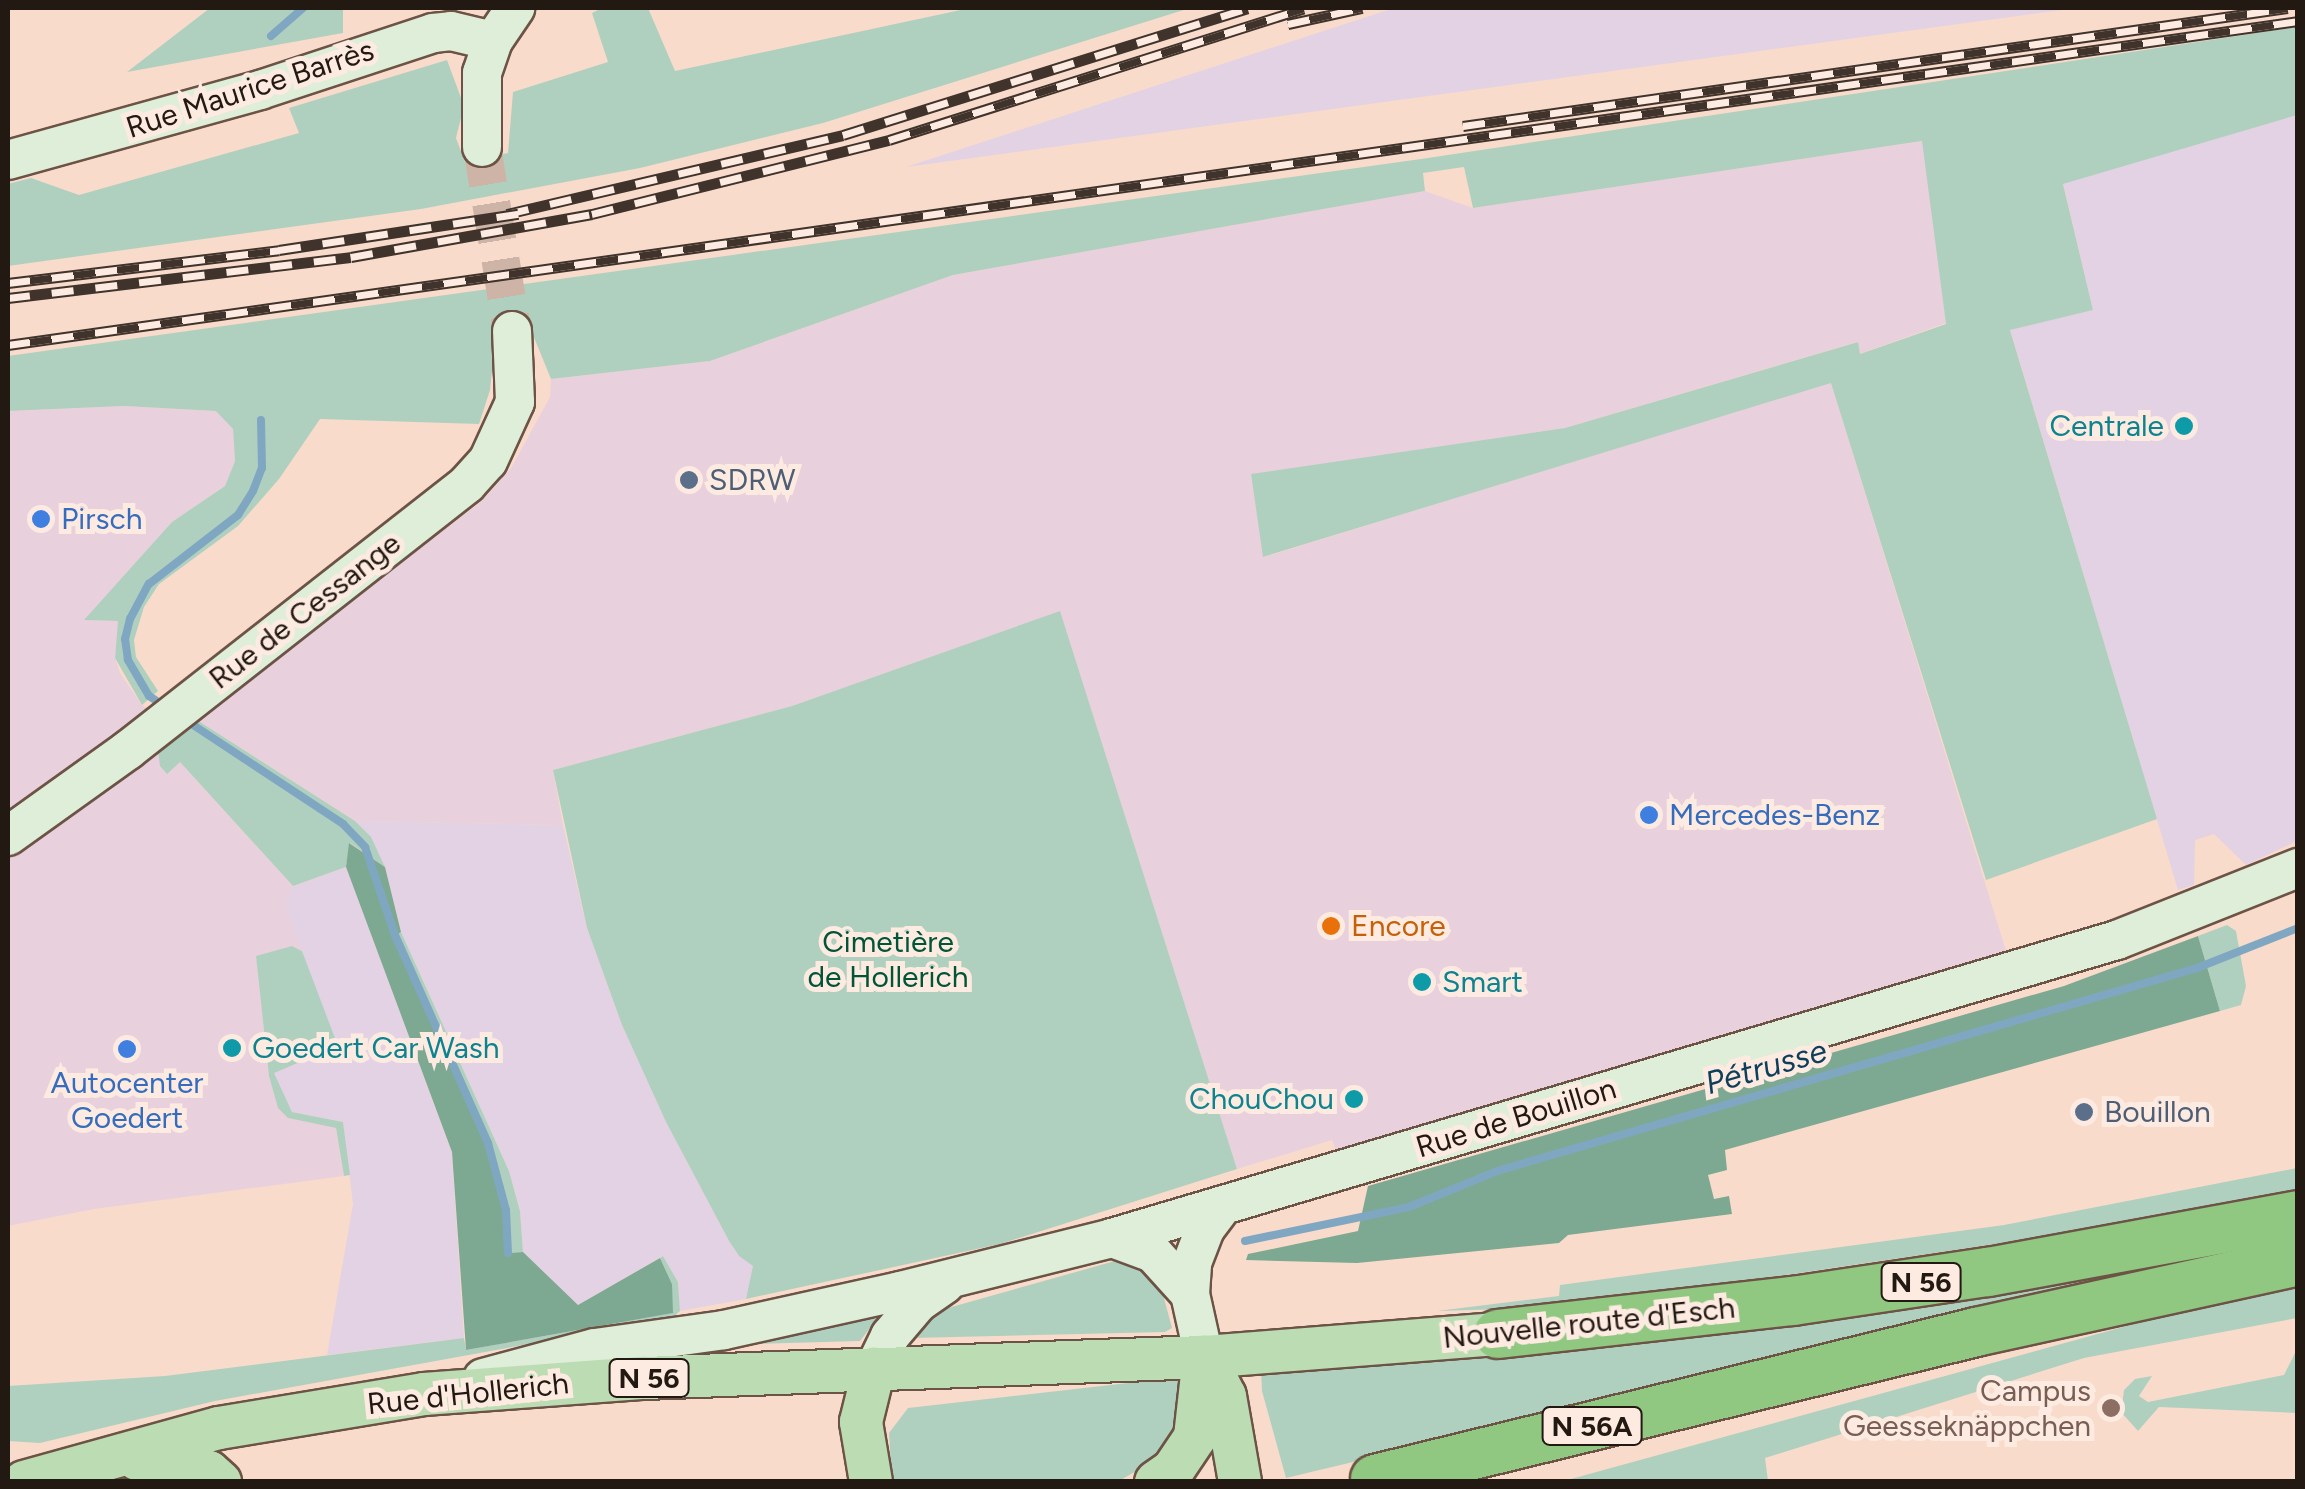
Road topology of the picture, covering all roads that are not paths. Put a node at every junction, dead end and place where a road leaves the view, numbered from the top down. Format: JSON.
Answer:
{"nodes":[{"id":1,"x":515,"y":8,"type":"edge"},
{"id":2,"x":492,"y":40,"type":"junction"},
{"id":3,"x":482,"y":147,"type":"tunnel mouth"},
{"id":4,"x":8,"y":160,"type":"edge"},
{"id":5,"x":512,"y":331,"type":"tunnel mouth"},
{"id":6,"x":8,"y":836,"type":"edge"},
{"id":7,"x":2298,"y":868,"type":"edge"},
{"id":8,"x":1223,"y":1205,"type":"junction"},
{"id":9,"x":2298,"y":1214,"type":"edge"},
{"id":10,"x":1112,"y":1238,"type":"junction"},
{"id":11,"x":2298,"y":1261,"type":"edge"},
{"id":12,"x":951,"y":1280,"type":"junction"},
{"id":13,"x":1190,"y":1294,"type":"junction"},
{"id":14,"x":724,"y":1330,"type":"junction"},
{"id":15,"x":1498,"y":1334,"type":"joint"},
{"id":16,"x":1204,"y":1357,"type":"junction"},
{"id":17,"x":874,"y":1369,"type":"junction"},
{"id":18,"x":1809,"y":1372,"type":"junction"},
{"id":19,"x":644,"y":1378,"type":"junction"},
{"id":20,"x":424,"y":1394,"type":"junction"},
{"id":21,"x":8,"y":1455,"type":"edge"},
{"id":22,"x":57,"y":1474,"type":"edge"},
{"id":23,"x":1371,"y":1480,"type":"edge"},
{"id":24,"x":24,"y":1482,"type":"edge"},
{"id":25,"x":220,"y":1482,"type":"edge"},
{"id":26,"x":871,"y":1482,"type":"edge"},
{"id":27,"x":1156,"y":1482,"type":"edge"},
{"id":28,"x":1240,"y":1482,"type":"edge"},
{"id":29,"x":1475,"y":1482,"type":"edge"}],
"edges":[{"from":1,"to":2,"type":"street"},
{"from":2,"to":3,"type":"street"},
{"from":2,"to":4,"type":"street","name":"Rue Maurice Barrès"},
{"from":5,"to":6,"type":"street","name":"Rue de Cessange"},
{"from":7,"to":8,"type":"street","name":"Rue de Bouillon"},
{"from":8,"to":10,"type":"street","name":"Rue de Bouillon"},
{"from":8,"to":13,"type":"street"},
{"from":9,"to":15,"type":"highway","name":"Nouvelle route d'Esch","number":"N 56"},
{"from":10,"to":12,"type":"street","name":"Rue de Bouillon"},
{"from":10,"to":13,"type":"street"},
{"from":11,"to":18,"type":"highway","number":"N 56"},
{"from":12,"to":14,"type":"street","name":"Rue de Bouillon"},
{"from":12,"to":17,"type":"street"},
{"from":13,"to":16,"type":"street"},
{"from":14,"to":19,"type":"street","name":"Rue de Bouillon"},
{"from":14,"to":20,"type":"street","name":"Rue de Bouillon"},
{"from":15,"to":16,"type":"main road","name":"Nouvelle route d'Esch","number":"N 56"},
{"from":16,"to":17,"type":"main road","name":"Nouvelle route d'Esch","number":"N 56"},
{"from":16,"to":27,"type":"main road"},
{"from":16,"to":28,"type":"main road"},
{"from":17,"to":19,"type":"main road","name":"Rue d'Hollerich","number":"N 56"},
{"from":17,"to":26,"type":"main road"},
{"from":18,"to":23,"type":"highway","number":"N 56A"},
{"from":18,"to":29,"type":"highway","number":"N 56A"},
{"from":19,"to":20,"type":"main road","name":"Rue d'Hollerich","number":"N 56"},
{"from":20,"to":22,"type":"main road","name":"Rue d'Hollerich","number":"N 56"},
{"from":21,"to":22,"type":"main road"},
{"from":22,"to":24,"type":"main road","number":"N 56"},
{"from":22,"to":25,"type":"main road"}]}
